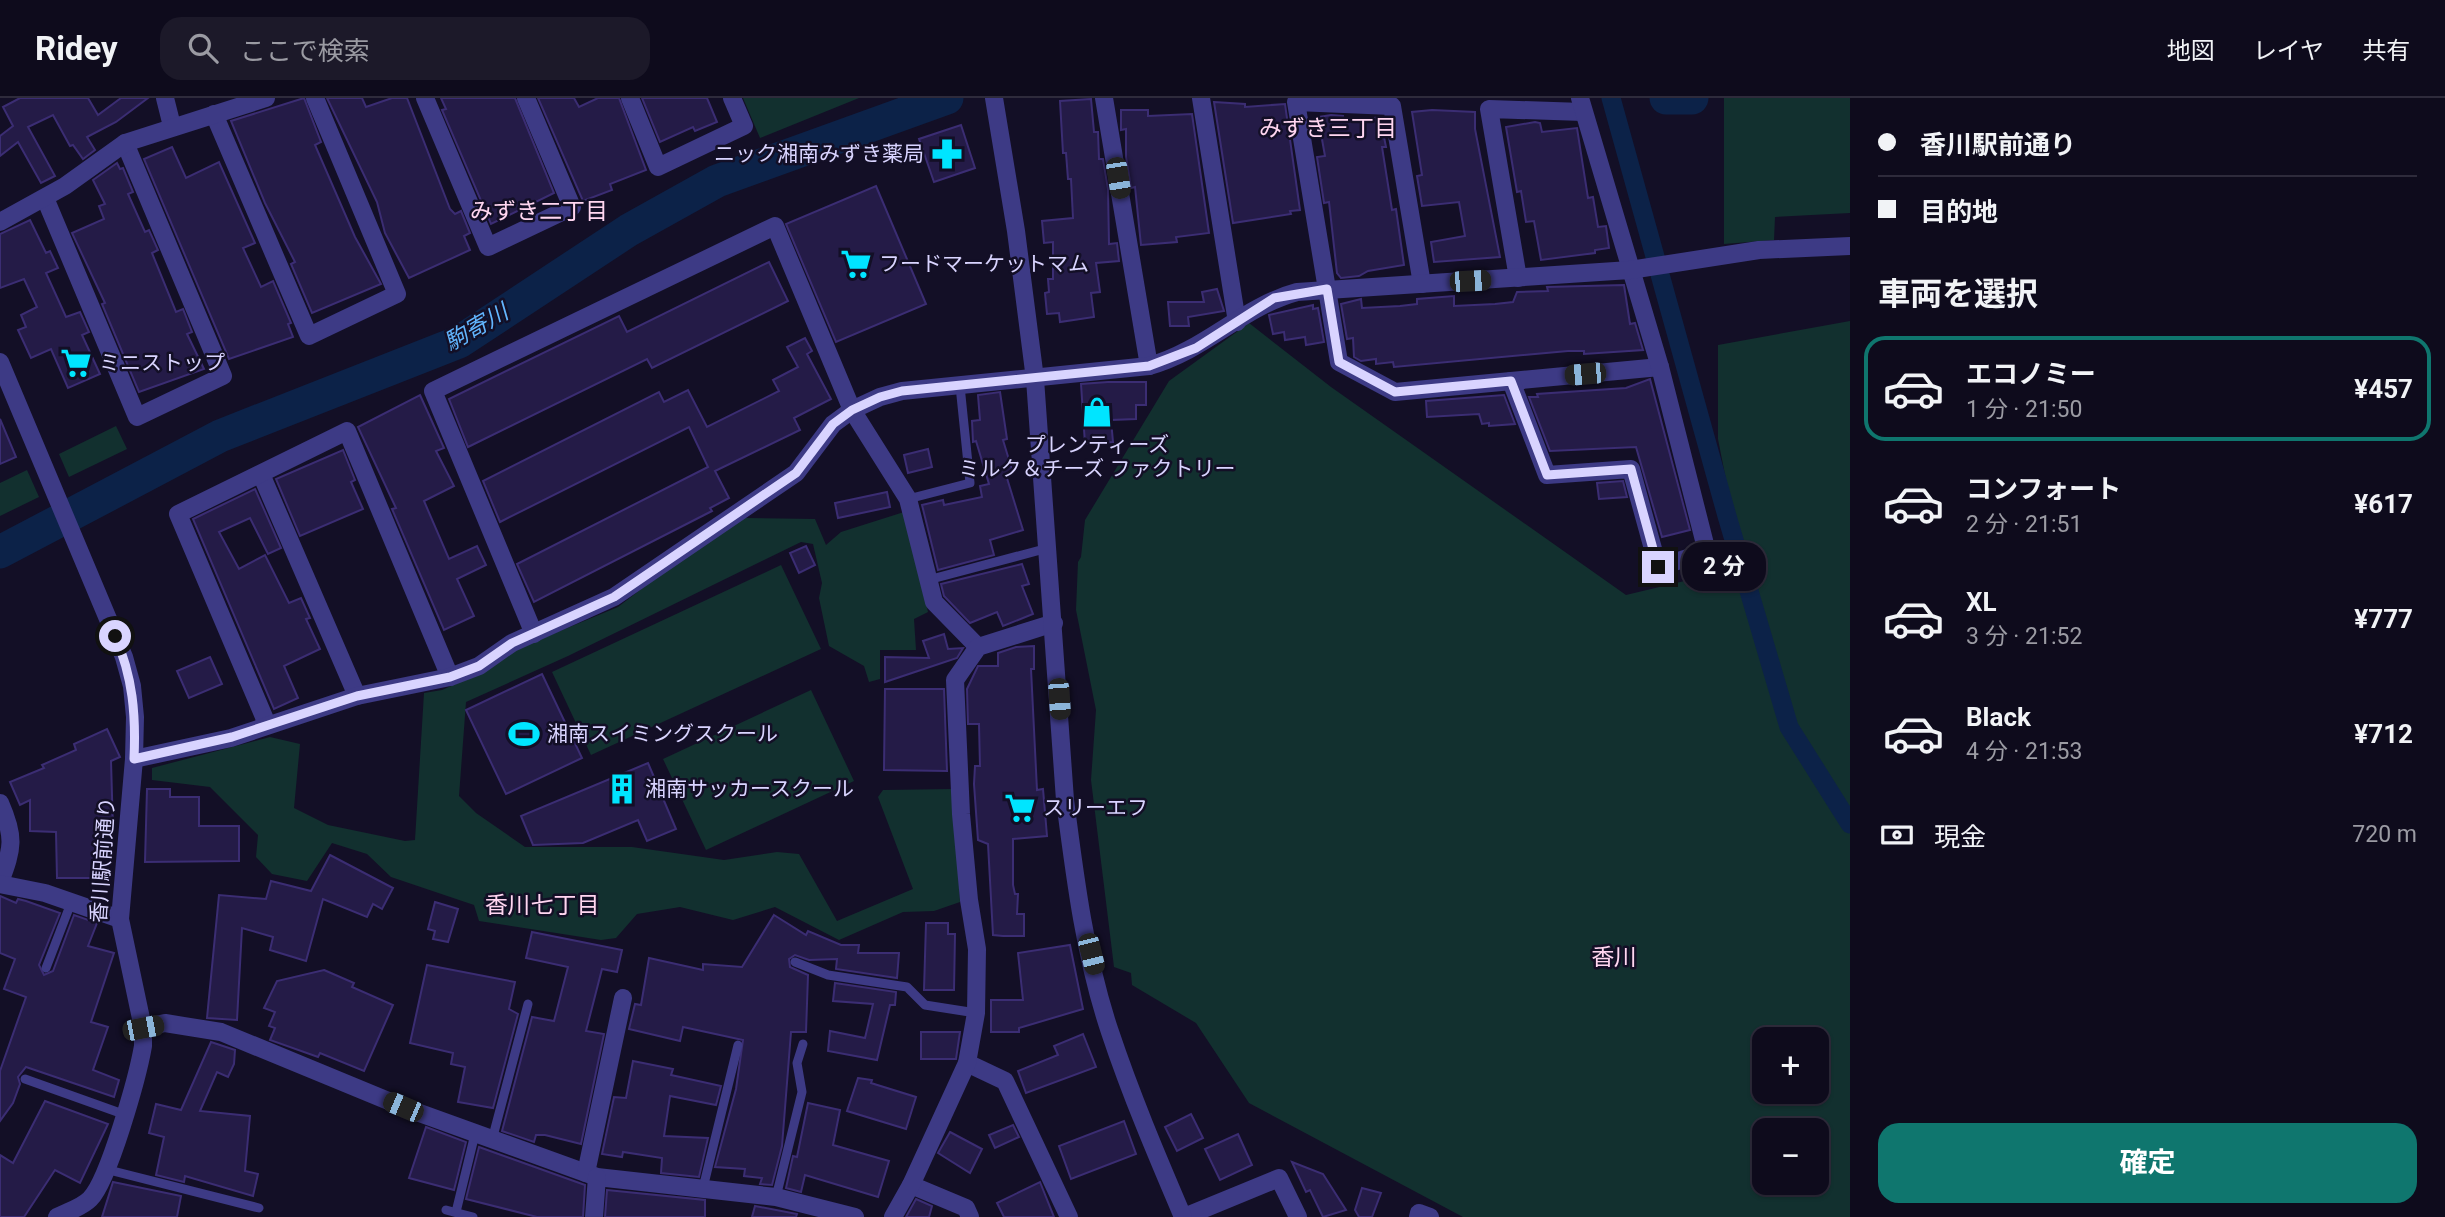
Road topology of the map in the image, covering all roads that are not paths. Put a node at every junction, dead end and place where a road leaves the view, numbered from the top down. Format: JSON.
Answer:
{"nodes":[{"id":1,"x":165,"y":98,"type":"edge"},
{"id":2,"x":266,"y":98,"type":"edge"},
{"id":3,"x":315,"y":98,"type":"edge"},
{"id":4,"x":425,"y":98,"type":"edge"},
{"id":5,"x":526,"y":98,"type":"edge"},
{"id":6,"x":629,"y":98,"type":"edge"},
{"id":7,"x":732,"y":98,"type":"edge"},
{"id":8,"x":1104,"y":98,"type":"edge"},
{"id":9,"x":1201,"y":98,"type":"edge"},
{"id":10,"x":994,"y":99,"type":"edge"},
{"id":11,"x":1581,"y":105,"type":"edge"},
{"id":12,"x":214,"y":114,"type":"junction"},
{"id":13,"x":172,"y":127,"type":"junction"},
{"id":14,"x":125,"y":143,"type":"junction"},
{"id":15,"x":45,"y":198,"type":"junction"},
{"id":16,"x":0,"y":222,"type":"edge"},
{"id":17,"x":1850,"y":246,"type":"edge"},
{"id":18,"x":1630,"y":270,"type":"junction"},
{"id":19,"x":1518,"y":278,"type":"junction"},
{"id":20,"x":1422,"y":284,"type":"junction"},
{"id":21,"x":1327,"y":289,"type":"junction"},
{"id":22,"x":1237,"y":321,"type":"junction"},
{"id":23,"x":0,"y":362,"type":"edge"},
{"id":24,"x":1149,"y":366,"type":"junction"},
{"id":25,"x":1660,"y":367,"type":"junction"},
{"id":26,"x":1035,"y":379,"type":"junction"},
{"id":27,"x":1511,"y":381,"type":"junction"},
{"id":28,"x":960,"y":386,"type":"junction"},
{"id":29,"x":852,"y":410,"type":"junction"},
{"id":30,"x":261,"y":474,"type":"junction"},
{"id":31,"x":908,"y":499,"type":"junction"},
{"id":32,"x":1049,"y":548,"type":"junction"},
{"id":33,"x":928,"y":580,"type":"junction"},
{"id":34,"x":1054,"y":623,"type":"junction"},
{"id":35,"x":534,"y":634,"type":"junction"},
{"id":36,"x":978,"y":647,"type":"junction"},
{"id":37,"x":450,"y":677,"type":"junction"},
{"id":38,"x":357,"y":696,"type":"junction"},
{"id":39,"x":267,"y":724,"type":"junction"},
{"id":40,"x":134,"y":759,"type":"junction"},
{"id":41,"x":0,"y":803,"type":"edge"},
{"id":42,"x":0,"y":883,"type":"edge"},
{"id":43,"x":71,"y":903,"type":"junction"},
{"id":44,"x":120,"y":919,"type":"junction"},
{"id":45,"x":795,"y":962,"type":"dead end"},
{"id":46,"x":47,"y":968,"type":"dead end"},
{"id":47,"x":623,"y":998,"type":"dead end"},
{"id":48,"x":528,"y":1004,"type":"dead end"},
{"id":49,"x":976,"y":1013,"type":"junction"},
{"id":50,"x":143,"y":1028,"type":"junction"},
{"id":51,"x":803,"y":1044,"type":"dead end"},
{"id":52,"x":738,"y":1045,"type":"dead end"},
{"id":53,"x":967,"y":1063,"type":"junction"},
{"id":54,"x":25,"y":1079,"type":"dead end"},
{"id":55,"x":123,"y":1114,"type":"junction"},
{"id":56,"x":484,"y":1137,"type":"junction"},
{"id":57,"x":106,"y":1169,"type":"junction"},
{"id":58,"x":592,"y":1175,"type":"junction"},
{"id":59,"x":911,"y":1185,"type":"junction"},
{"id":60,"x":703,"y":1188,"type":"junction"},
{"id":61,"x":776,"y":1198,"type":"junction"},
{"id":62,"x":259,"y":1208,"type":"dead end"},
{"id":63,"x":57,"y":1217,"type":"edge"},
{"id":64,"x":473,"y":1217,"type":"edge"},
{"id":65,"x":594,"y":1217,"type":"edge"},
{"id":66,"x":855,"y":1217,"type":"edge"},
{"id":67,"x":893,"y":1217,"type":"edge"},
{"id":68,"x":970,"y":1217,"type":"edge"},
{"id":69,"x":1069,"y":1217,"type":"edge"},
{"id":70,"x":1183,"y":1217,"type":"edge"},
{"id":71,"x":1298,"y":1217,"type":"edge"},
{"id":72,"x":1418,"y":1217,"type":"edge"},
{"id":73,"x":1430,"y":1217,"type":"edge"}],
"edges":[{"from":1,"to":13,"type":"street"},
{"from":2,"to":12,"type":"street"},
{"from":3,"to":12,"type":"street"},
{"from":4,"to":5,"type":"street"},
{"from":6,"to":7,"type":"street"},
{"from":8,"to":24,"type":"street"},
{"from":9,"to":22,"type":"street"},
{"from":10,"to":26,"type":"street"},
{"from":11,"to":18,"type":"street"},
{"from":11,"to":19,"type":"street"},
{"from":12,"to":13,"type":"street"},
{"from":13,"to":14,"type":"street"},
{"from":14,"to":15,"type":"street"},
{"from":14,"to":15,"type":"street"},
{"from":15,"to":16,"type":"street"},
{"from":17,"to":18,"type":"street"},
{"from":18,"to":19,"type":"street"},
{"from":18,"to":25,"type":"street"},
{"from":19,"to":20,"type":"street"},
{"from":20,"to":21,"type":"street"},
{"from":20,"to":21,"type":"street"},
{"from":21,"to":22,"type":"street"},
{"from":21,"to":27,"type":"street"},
{"from":22,"to":24,"type":"street"},
{"from":23,"to":40,"type":"street","name":"香川駅前通り"},
{"from":24,"to":26,"type":"street"},
{"from":25,"to":27,"type":"street"},
{"from":25,"to":27,"type":"street"},
{"from":26,"to":28,"type":"street"},
{"from":26,"to":32,"type":"street"},
{"from":28,"to":29,"type":"street"},
{"from":28,"to":31,"type":"lane"},
{"from":29,"to":31,"type":"street"},
{"from":29,"to":35,"type":"street"},
{"from":29,"to":35,"type":"street"},
{"from":30,"to":37,"type":"street"},
{"from":30,"to":38,"type":"street"},
{"from":30,"to":39,"type":"street"},
{"from":31,"to":33,"type":"street"},
{"from":32,"to":33,"type":"lane"},
{"from":32,"to":34,"type":"street"},
{"from":33,"to":36,"type":"street"},
{"from":34,"to":36,"type":"street"},
{"from":34,"to":70,"type":"street"},
{"from":35,"to":37,"type":"street"},
{"from":36,"to":49,"type":"street"},
{"from":37,"to":38,"type":"street"},
{"from":38,"to":39,"type":"street"},
{"from":39,"to":40,"type":"street"},
{"from":40,"to":44,"type":"street","name":"香川駅前通り"},
{"from":41,"to":42,"type":"street"},
{"from":42,"to":43,"type":"street"},
{"from":43,"to":44,"type":"street"},
{"from":43,"to":46,"type":"lane"},
{"from":44,"to":50,"type":"street","name":"香川駅前通り"},
{"from":45,"to":49,"type":"lane"},
{"from":47,"to":58,"type":"street"},
{"from":48,"to":56,"type":"lane"},
{"from":49,"to":53,"type":"street"},
{"from":50,"to":55,"type":"street","name":"香川駅前通り"},
{"from":50,"to":56,"type":"street"},
{"from":51,"to":61,"type":"lane"},
{"from":52,"to":60,"type":"lane"},
{"from":53,"to":59,"type":"street"},
{"from":53,"to":69,"type":"street"},
{"from":54,"to":55,"type":"lane"},
{"from":55,"to":57,"type":"street","name":"香川駅前通り"},
{"from":56,"to":58,"type":"street"},
{"from":56,"to":64,"type":"lane"},
{"from":57,"to":62,"type":"lane"},
{"from":57,"to":63,"type":"street","name":"香川駅前通り"},
{"from":58,"to":60,"type":"street"},
{"from":58,"to":65,"type":"street"},
{"from":59,"to":67,"type":"street"},
{"from":59,"to":68,"type":"street"},
{"from":60,"to":61,"type":"street"},
{"from":61,"to":66,"type":"street"},
{"from":70,"to":71,"type":"street"},
{"from":72,"to":73,"type":"street"}]}
